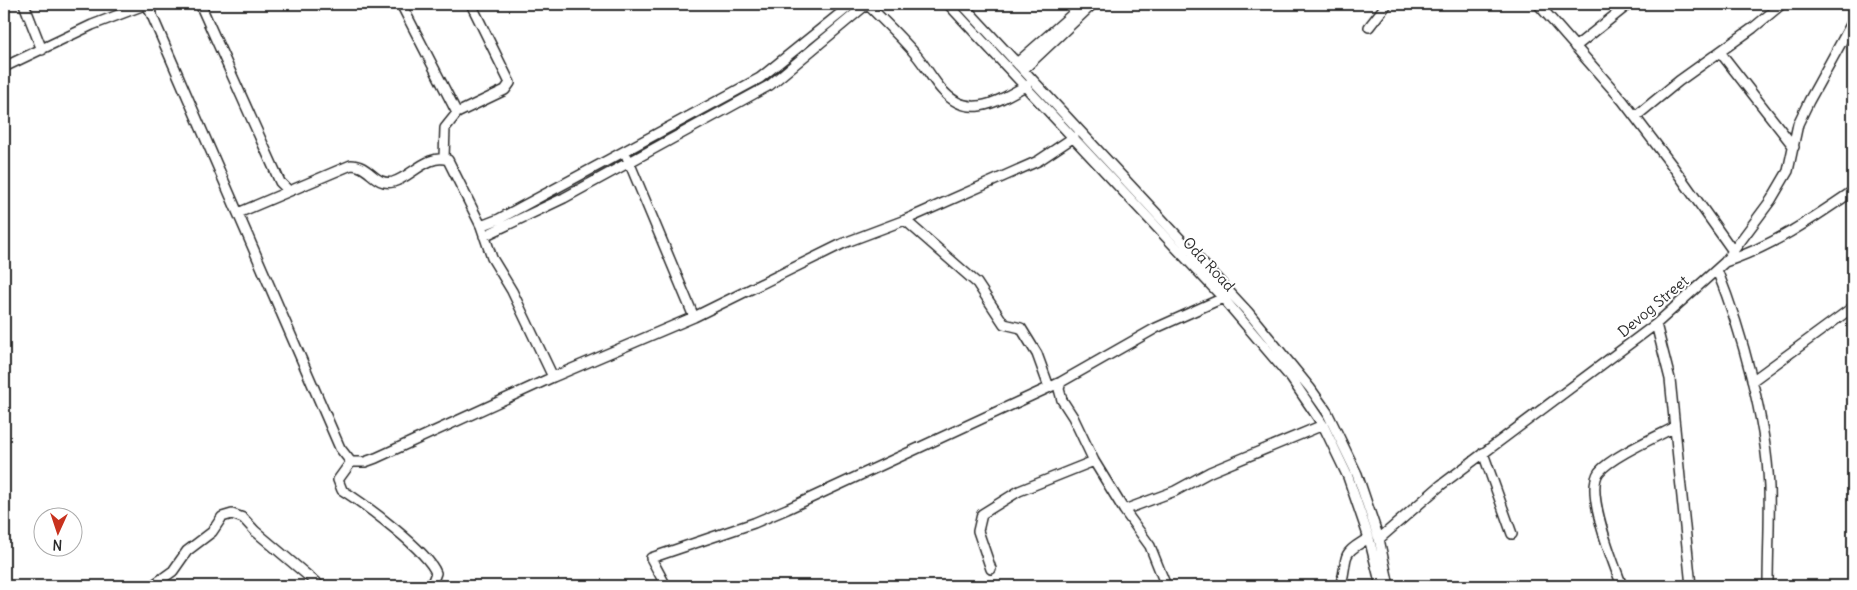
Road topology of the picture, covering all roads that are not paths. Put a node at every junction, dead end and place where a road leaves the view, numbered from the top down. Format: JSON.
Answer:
{"nodes":[{"id":1,"x":24,"y":4,"type":"edge"},
{"id":2,"x":147,"y":4,"type":"edge"},
{"id":3,"x":200,"y":4,"type":"edge"},
{"id":4,"x":401,"y":4,"type":"edge"},
{"id":5,"x":471,"y":4,"type":"edge"},
{"id":6,"x":852,"y":4,"type":"edge"},
{"id":7,"x":867,"y":4,"type":"edge"},
{"id":8,"x":948,"y":4,"type":"edge"},
{"id":9,"x":962,"y":4,"type":"edge"},
{"id":10,"x":1084,"y":4,"type":"edge"},
{"id":11,"x":1093,"y":4,"type":"edge"},
{"id":12,"x":1387,"y":4,"type":"edge"},
{"id":13,"x":1538,"y":4,"type":"edge"},
{"id":14,"x":1629,"y":4,"type":"edge"},
{"id":15,"x":1782,"y":4,"type":"edge"},
{"id":16,"x":124,"y":7,"type":"edge"},
{"id":17,"x":1853,"y":21,"type":"edge"},
{"id":18,"x":983,"y":28,"type":"junction"},
{"id":19,"x":1370,"y":28,"type":"dead end"},
{"id":20,"x":976,"y":34,"type":"junction"},
{"id":21,"x":1576,"y":47,"type":"junction"},
{"id":22,"x":42,"y":50,"type":"junction"},
{"id":23,"x":1720,"y":52,"type":"junction"},
{"id":24,"x":1020,"y":66,"type":"junction"},
{"id":25,"x":4,"y":67,"type":"edge"},
{"id":26,"x":754,"y":81,"type":"junction"},
{"id":27,"x":1027,"y":85,"type":"junction"},
{"id":28,"x":759,"y":91,"type":"junction"},
{"id":29,"x":457,"y":113,"type":"junction"},
{"id":30,"x":1635,"y":117,"type":"junction"},
{"id":31,"x":1074,"y":137,"type":"junction"},
{"id":32,"x":1794,"y":147,"type":"junction"},
{"id":33,"x":626,"y":157,"type":"junction"},
{"id":34,"x":444,"y":158,"type":"junction"},
{"id":35,"x":289,"y":191,"type":"junction"},
{"id":36,"x":1853,"y":191,"type":"edge"},
{"id":37,"x":238,"y":213,"type":"junction"},
{"id":38,"x":905,"y":220,"type":"junction"},
{"id":39,"x":481,"y":226,"type":"junction"},
{"id":40,"x":484,"y":236,"type":"junction"},
{"id":41,"x":1733,"y":251,"type":"junction"},
{"id":42,"x":1725,"y":262,"type":"junction"},
{"id":43,"x":1717,"y":270,"type":"junction"},
{"id":44,"x":1222,"y":298,"type":"junction"},
{"id":45,"x":1853,"y":309,"type":"edge"},
{"id":46,"x":694,"y":317,"type":"junction"},
{"id":47,"x":1656,"y":324,"type":"junction"},
{"id":48,"x":553,"y":377,"type":"junction"},
{"id":49,"x":1752,"y":381,"type":"junction"},
{"id":50,"x":1061,"y":382,"type":"junction"},
{"id":51,"x":1049,"y":387,"type":"junction"},
{"id":52,"x":1323,"y":426,"type":"junction"},
{"id":53,"x":1675,"y":427,"type":"junction"},
{"id":54,"x":1483,"y":453,"type":"junction"},
{"id":55,"x":1094,"y":461,"type":"junction"},
{"id":56,"x":351,"y":462,"type":"junction"},
{"id":57,"x":1124,"y":510,"type":"junction"},
{"id":58,"x":1512,"y":534,"type":"dead end"},
{"id":59,"x":1374,"y":538,"type":"junction"},
{"id":60,"x":992,"y":569,"type":"dead end"},
{"id":61,"x":152,"y":586,"type":"edge"},
{"id":62,"x":320,"y":586,"type":"edge"},
{"id":63,"x":431,"y":586,"type":"edge"},
{"id":64,"x":666,"y":586,"type":"edge"},
{"id":65,"x":1166,"y":586,"type":"edge"},
{"id":66,"x":1340,"y":586,"type":"edge"},
{"id":67,"x":1381,"y":586,"type":"edge"},
{"id":68,"x":1389,"y":586,"type":"edge"},
{"id":69,"x":1622,"y":586,"type":"edge"},
{"id":70,"x":1691,"y":586,"type":"edge"},
{"id":71,"x":1768,"y":586,"type":"edge"}],
"edges":[{"from":1,"to":22,"type":"street"},
{"from":2,"to":16,"type":"street"},
{"from":2,"to":37,"type":"street"},
{"from":3,"to":35,"type":"street"},
{"from":4,"to":29,"type":"street"},
{"from":5,"to":29,"type":"street"},
{"from":6,"to":26,"type":"street"},
{"from":7,"to":27,"type":"street"},
{"from":7,"to":28,"type":"street"},
{"from":8,"to":20,"type":"street","name":"Oda Road"},
{"from":9,"to":18,"type":"street","name":"Oda Road"},
{"from":10,"to":24,"type":"street"},
{"from":11,"to":24,"type":"street"},
{"from":12,"to":19,"type":"street"},
{"from":13,"to":21,"type":"street"},
{"from":14,"to":21,"type":"street"},
{"from":15,"to":23,"type":"street"},
{"from":16,"to":22,"type":"street"},
{"from":17,"to":32,"type":"street","name":"Devog Street"},
{"from":18,"to":20,"type":"street"},
{"from":18,"to":24,"type":"street","name":"Oda Road"},
{"from":20,"to":27,"type":"street","name":"Oda Road"},
{"from":21,"to":30,"type":"street"},
{"from":22,"to":25,"type":"street"},
{"from":23,"to":30,"type":"street"},
{"from":23,"to":32,"type":"street"},
{"from":24,"to":59,"type":"street","name":"Oda Road"},
{"from":26,"to":28,"type":"street"},
{"from":26,"to":33,"type":"street"},
{"from":27,"to":31,"type":"street","name":"Oda Road"},
{"from":28,"to":33,"type":"street"},
{"from":29,"to":34,"type":"street"},
{"from":30,"to":41,"type":"street"},
{"from":31,"to":38,"type":"street"},
{"from":31,"to":44,"type":"street","name":"Oda Road"},
{"from":32,"to":41,"type":"street","name":"Devog Street"},
{"from":33,"to":39,"type":"street"},
{"from":33,"to":40,"type":"street"},
{"from":33,"to":46,"type":"street"},
{"from":34,"to":35,"type":"street"},
{"from":34,"to":39,"type":"street"},
{"from":35,"to":37,"type":"street"},
{"from":36,"to":42,"type":"street"},
{"from":37,"to":56,"type":"street"},
{"from":38,"to":46,"type":"street"},
{"from":38,"to":51,"type":"street"},
{"from":39,"to":40,"type":"street"},
{"from":40,"to":48,"type":"street"},
{"from":41,"to":42,"type":"street","name":"Devog Street"},
{"from":42,"to":43,"type":"street","name":"Devog Street"},
{"from":43,"to":47,"type":"street","name":"Devog Street"},
{"from":43,"to":49,"type":"street"},
{"from":44,"to":50,"type":"street"},
{"from":44,"to":52,"type":"street","name":"Oda Road"},
{"from":45,"to":49,"type":"street"},
{"from":46,"to":48,"type":"street"},
{"from":47,"to":53,"type":"street"},
{"from":47,"to":54,"type":"street","name":"Devog Street"},
{"from":48,"to":56,"type":"street"},
{"from":49,"to":71,"type":"street"},
{"from":50,"to":51,"type":"street"},
{"from":50,"to":55,"type":"street"},
{"from":51,"to":64,"type":"street"},
{"from":52,"to":57,"type":"street"},
{"from":52,"to":59,"type":"street","name":"Oda Road"},
{"from":53,"to":69,"type":"street"},
{"from":53,"to":70,"type":"street"},
{"from":54,"to":58,"type":"street"},
{"from":54,"to":59,"type":"street","name":"Devog Street"},
{"from":55,"to":57,"type":"street"},
{"from":55,"to":60,"type":"street"},
{"from":56,"to":63,"type":"street"},
{"from":57,"to":65,"type":"street"},
{"from":59,"to":66,"type":"street","name":"Devog Street"},
{"from":59,"to":67,"type":"street","name":"Oda Road"},
{"from":59,"to":68,"type":"street","name":"Oda Road"},
{"from":61,"to":62,"type":"street"}]}
